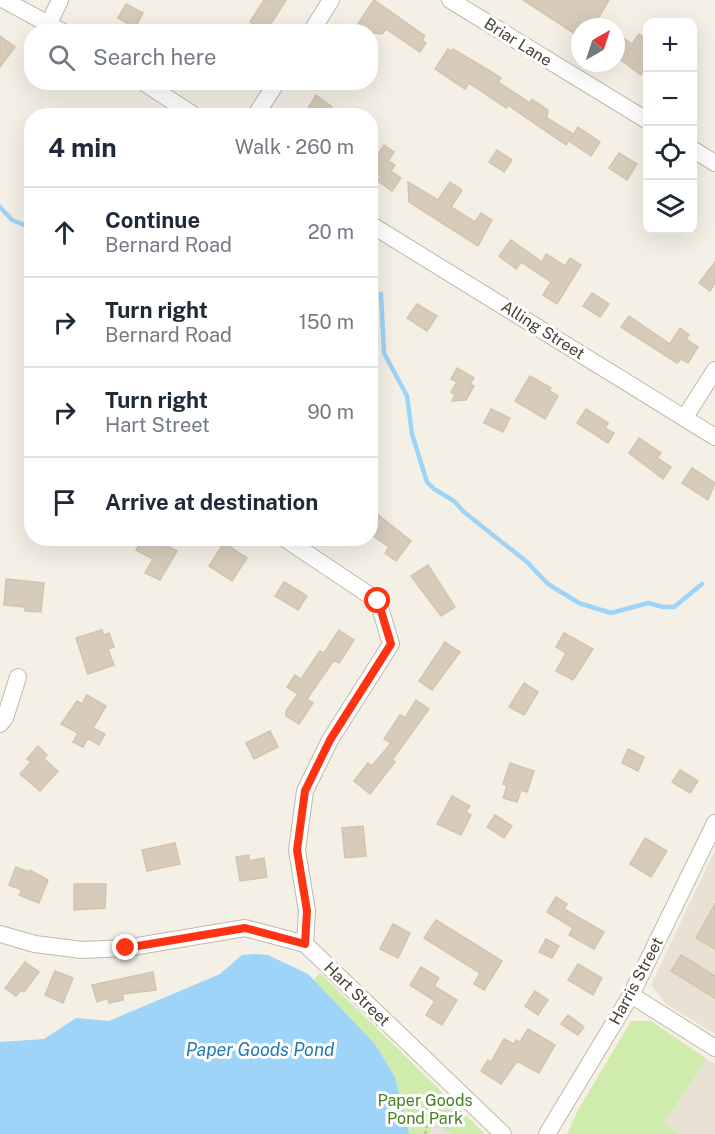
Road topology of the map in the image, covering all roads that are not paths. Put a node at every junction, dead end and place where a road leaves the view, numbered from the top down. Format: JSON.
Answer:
{"nodes":[{"id":1,"x":4,"y":0,"type":"edge"},
{"id":2,"x":60,"y":0,"type":"edge"},
{"id":3,"x":331,"y":0,"type":"edge"},
{"id":4,"x":450,"y":0,"type":"edge"},
{"id":5,"x":50,"y":24,"type":"edge"},
{"id":6,"x":56,"y":24,"type":"edge"},
{"id":7,"x":315,"y":24,"type":"edge"},
{"id":8,"x":155,"y":90,"type":"edge"},
{"id":9,"x":272,"y":90,"type":"edge"},
{"id":10,"x":183,"y":108,"type":"edge"},
{"id":11,"x":260,"y":108,"type":"edge"},
{"id":12,"x":643,"y":118,"type":"edge"},
{"id":13,"x":697,"y":152,"type":"edge"},
{"id":14,"x":715,"y":163,"type":"edge"},
{"id":15,"x":378,"y":229,"type":"edge"},
{"id":16,"x":715,"y":369,"type":"edge"},
{"id":17,"x":685,"y":417,"type":"junction"},
{"id":18,"x":715,"y":437,"type":"edge"},
{"id":19,"x":296,"y":546,"type":"edge"},
{"id":20,"x":18,"y":677,"type":"dead end"},
{"id":21,"x":0,"y":724,"type":"edge"},
{"id":22,"x":715,"y":823,"type":"edge"},
{"id":23,"x":0,"y":934,"type":"edge"},
{"id":24,"x":305,"y":944,"type":"junction"},
{"id":25,"x":631,"y":995,"type":"junction"},
{"id":26,"x":715,"y":1048,"type":"edge"},
{"id":27,"x":503,"y":1134,"type":"edge"},
{"id":28,"x":547,"y":1134,"type":"edge"}],
"edges":[{"from":1,"to":5,"type":"street"},
{"from":2,"to":6,"type":"street"},
{"from":3,"to":7,"type":"street"},
{"from":4,"to":12,"type":"street","name":"Briar Lane"},
{"from":8,"to":10,"type":"street"},
{"from":9,"to":11,"type":"street"},
{"from":13,"to":14,"type":"street"},
{"from":15,"to":17,"type":"street","name":"Alling Street"},
{"from":16,"to":17,"type":"street"},
{"from":17,"to":18,"type":"street","name":"Alling Street"},
{"from":19,"to":24,"type":"street"},
{"from":20,"to":21,"type":"street"},
{"from":22,"to":25,"type":"street","name":"Harris Street"},
{"from":23,"to":24,"type":"street","name":"Hart Street"},
{"from":24,"to":27,"type":"street","name":"Hart Street"},
{"from":25,"to":26,"type":"street"},
{"from":25,"to":28,"type":"street","name":"Harris Street"}]}
